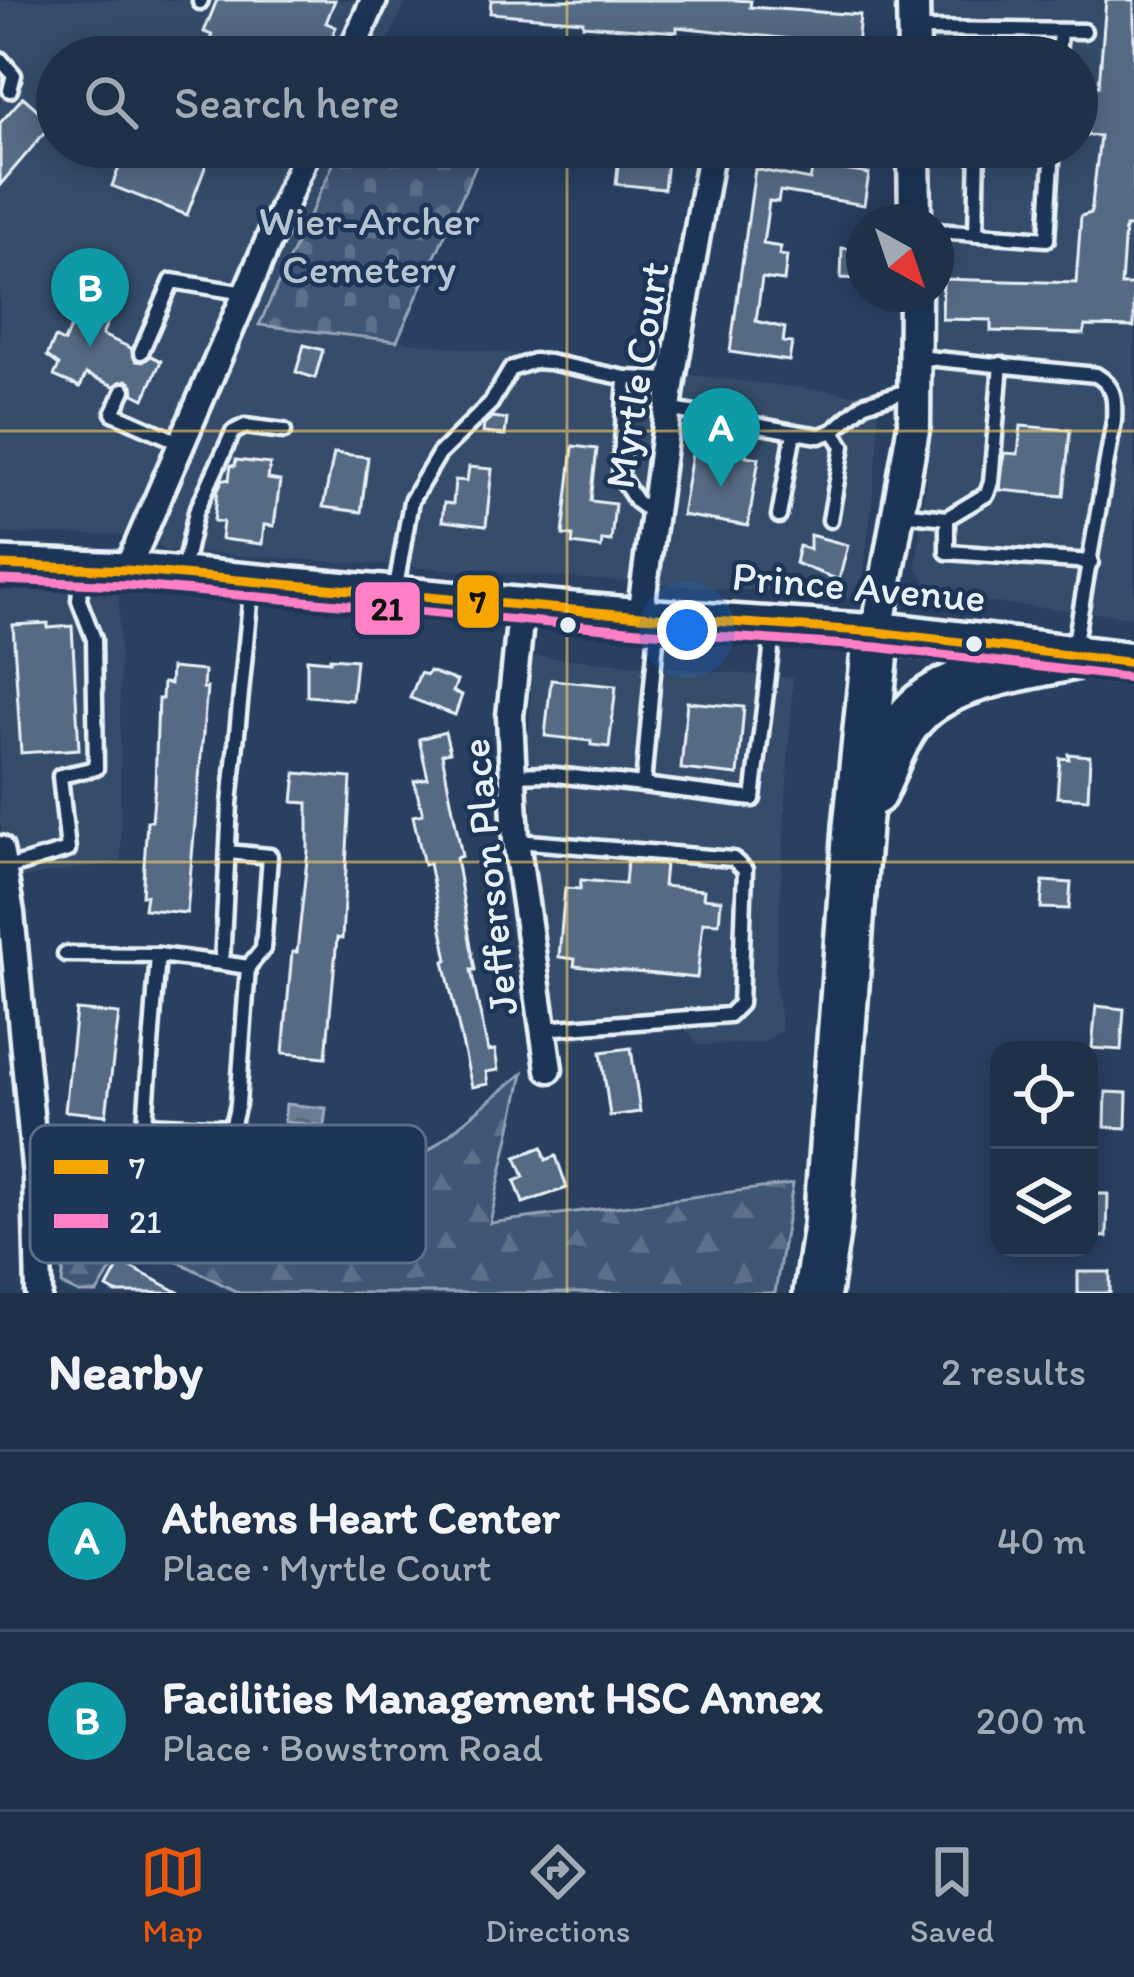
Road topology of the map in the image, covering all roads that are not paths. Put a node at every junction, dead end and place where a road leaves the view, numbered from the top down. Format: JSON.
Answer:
{"nodes":[{"id":1,"x":374,"y":0,"type":"edge"},
{"id":2,"x":914,"y":29,"type":"edge"},
{"id":3,"x":1060,"y":31,"type":"junction"},
{"id":4,"x":1084,"y":31,"type":"dead end"},
{"id":5,"x":358,"y":36,"type":"edge"},
{"id":6,"x":1060,"y":36,"type":"edge"},
{"id":7,"x":0,"y":59,"type":"edge"},
{"id":8,"x":10,"y":90,"type":"dead end"},
{"id":9,"x":300,"y":168,"type":"edge"},
{"id":10,"x":708,"y":168,"type":"edge"},
{"id":11,"x":914,"y":168,"type":"edge"},
{"id":12,"x":978,"y":168,"type":"edge"},
{"id":13,"x":1052,"y":168,"type":"edge"},
{"id":14,"x":915,"y":204,"type":"edge"},
{"id":15,"x":954,"y":232,"type":"edge"},
{"id":16,"x":976,"y":234,"type":"junction"},
{"id":17,"x":245,"y":293,"type":"junction"},
{"id":18,"x":915,"y":312,"type":"edge"},
{"id":19,"x":141,"y":352,"type":"dead end"},
{"id":20,"x":916,"y":357,"type":"junction"},
{"id":21,"x":1001,"y":364,"type":"junction"},
{"id":22,"x":626,"y":378,"type":"junction"},
{"id":23,"x":672,"y":380,"type":"junction"},
{"id":24,"x":916,"y":389,"type":"junction"},
{"id":25,"x":124,"y":390,"type":"dead end"},
{"id":26,"x":668,"y":409,"type":"junction"},
{"id":27,"x":113,"y":413,"type":"junction"},
{"id":28,"x":106,"y":430,"type":"dead end"},
{"id":29,"x":284,"y":430,"type":"dead end"},
{"id":30,"x":794,"y":431,"type":"junction"},
{"id":31,"x":833,"y":431,"type":"junction"},
{"id":32,"x":181,"y":443,"type":"junction"},
{"id":33,"x":898,"y":512,"type":"junction"},
{"id":34,"x":654,"y":514,"type":"junction"},
{"id":35,"x":779,"y":516,"type":"dead end"},
{"id":36,"x":947,"y":518,"type":"junction"},
{"id":37,"x":830,"y":520,"type":"dead end"},
{"id":38,"x":1091,"y":562,"type":"junction"},
{"id":39,"x":0,"y":565,"type":"edge"},
{"id":40,"x":82,"y":568,"type":"junction"},
{"id":41,"x":127,"y":570,"type":"junction"},
{"id":42,"x":182,"y":576,"type":"junction"},
{"id":43,"x":252,"y":581,"type":"junction"},
{"id":44,"x":395,"y":593,"type":"junction"},
{"id":45,"x":522,"y":604,"type":"junction"},
{"id":46,"x":649,"y":617,"type":"junction"},
{"id":47,"x":774,"y":625,"type":"junction"},
{"id":48,"x":877,"y":632,"type":"junction"},
{"id":49,"x":1073,"y":656,"type":"junction"},
{"id":50,"x":1134,"y":663,"type":"edge"},
{"id":51,"x":513,"y":775,"type":"junction"},
{"id":52,"x":644,"y":785,"type":"junction"},
{"id":53,"x":856,"y":827,"type":"junction"},
{"id":54,"x":516,"y":841,"type":"junction"},
{"id":55,"x":228,"y":853,"type":"junction"},
{"id":56,"x":2,"y":859,"type":"edge"},
{"id":57,"x":65,"y":955,"type":"dead end"},
{"id":58,"x":158,"y":955,"type":"junction"},
{"id":59,"x":222,"y":963,"type":"junction"},
{"id":60,"x":248,"y":967,"type":"junction"},
{"id":61,"x":543,"y":1029,"type":"junction"},
{"id":62,"x":548,"y":1069,"type":"dead end"},
{"id":63,"x":30,"y":1125,"type":"edge"},
{"id":64,"x":162,"y":1125,"type":"edge"},
{"id":65,"x":233,"y":1125,"type":"edge"},
{"id":66,"x":827,"y":1226,"type":"junction"},
{"id":67,"x":38,"y":1263,"type":"edge"},
{"id":68,"x":39,"y":1293,"type":"edge"},
{"id":69,"x":817,"y":1293,"type":"edge"},
{"id":70,"x":834,"y":1293,"type":"edge"}],
"edges":[{"from":1,"to":5,"type":"street"},
{"from":2,"to":3,"type":"lane"},
{"from":3,"to":4,"type":"lane"},
{"from":3,"to":6,"type":"lane"},
{"from":7,"to":8,"type":"lane"},
{"from":9,"to":17,"type":"street"},
{"from":10,"to":23,"type":"street","name":"Myrtle Court"},
{"from":11,"to":14,"type":"street"},
{"from":12,"to":16,"type":"lane"},
{"from":13,"to":16,"type":"lane"},
{"from":15,"to":16,"type":"lane"},
{"from":17,"to":19,"type":"lane"},
{"from":17,"to":32,"type":"street"},
{"from":18,"to":20,"type":"street"},
{"from":20,"to":21,"type":"lane"},
{"from":20,"to":24,"type":"street"},
{"from":21,"to":36,"type":"lane"},
{"from":21,"to":38,"type":"lane"},
{"from":22,"to":23,"type":"lane"},
{"from":22,"to":34,"type":"lane"},
{"from":22,"to":44,"type":"lane"},
{"from":23,"to":26,"type":"street","name":"Myrtle Court"},
{"from":24,"to":31,"type":"lane"},
{"from":24,"to":33,"type":"street"},
{"from":25,"to":27,"type":"lane"},
{"from":26,"to":30,"type":"lane"},
{"from":26,"to":34,"type":"street","name":"Myrtle Court"},
{"from":27,"to":28,"type":"lane"},
{"from":27,"to":32,"type":"lane"},
{"from":29,"to":42,"type":"lane"},
{"from":30,"to":31,"type":"lane"},
{"from":30,"to":35,"type":"lane"},
{"from":31,"to":37,"type":"lane"},
{"from":32,"to":41,"type":"street"},
{"from":33,"to":36,"type":"lane"},
{"from":33,"to":48,"type":"street"},
{"from":34,"to":46,"type":"street","name":"Myrtle Court"},
{"from":36,"to":38,"type":"lane"},
{"from":38,"to":49,"type":"lane"},
{"from":39,"to":40,"type":"main road","name":"Prince Avenue"},
{"from":40,"to":41,"type":"main road","name":"Prince Avenue"},
{"from":40,"to":56,"type":"lane"},
{"from":41,"to":42,"type":"main road","name":"Prince Avenue"},
{"from":42,"to":43,"type":"main road","name":"Prince Avenue"},
{"from":43,"to":44,"type":"main road","name":"Prince Avenue"},
{"from":43,"to":55,"type":"lane"},
{"from":44,"to":45,"type":"main road","name":"Prince Avenue"},
{"from":45,"to":46,"type":"main road","name":"Prince Avenue"},
{"from":45,"to":51,"type":"street","name":"Jefferson Place"},
{"from":46,"to":47,"type":"main road","name":"Prince Avenue"},
{"from":46,"to":52,"type":"lane"},
{"from":47,"to":48,"type":"main road","name":"Prince Avenue"},
{"from":47,"to":52,"type":"lane"},
{"from":48,"to":49,"type":"highway","name":"Prince Avenue"},
{"from":48,"to":53,"type":"highway"},
{"from":49,"to":50,"type":"highway","name":"Prince Avenue"},
{"from":49,"to":53,"type":"highway"},
{"from":51,"to":52,"type":"lane"},
{"from":51,"to":54,"type":"street","name":"Jefferson Place"},
{"from":53,"to":66,"type":"highway"},
{"from":54,"to":61,"type":"street","name":"Jefferson Place"},
{"from":54,"to":61,"type":"lane"},
{"from":55,"to":59,"type":"lane"},
{"from":55,"to":60,"type":"lane"},
{"from":56,"to":63,"type":"street"},
{"from":57,"to":58,"type":"lane"},
{"from":58,"to":59,"type":"lane"},
{"from":58,"to":64,"type":"lane"},
{"from":59,"to":60,"type":"lane"},
{"from":60,"to":65,"type":"lane"},
{"from":61,"to":62,"type":"street","name":"Jefferson Place"},
{"from":66,"to":69,"type":"highway"},
{"from":66,"to":70,"type":"highway"},
{"from":67,"to":68,"type":"street"}]}
